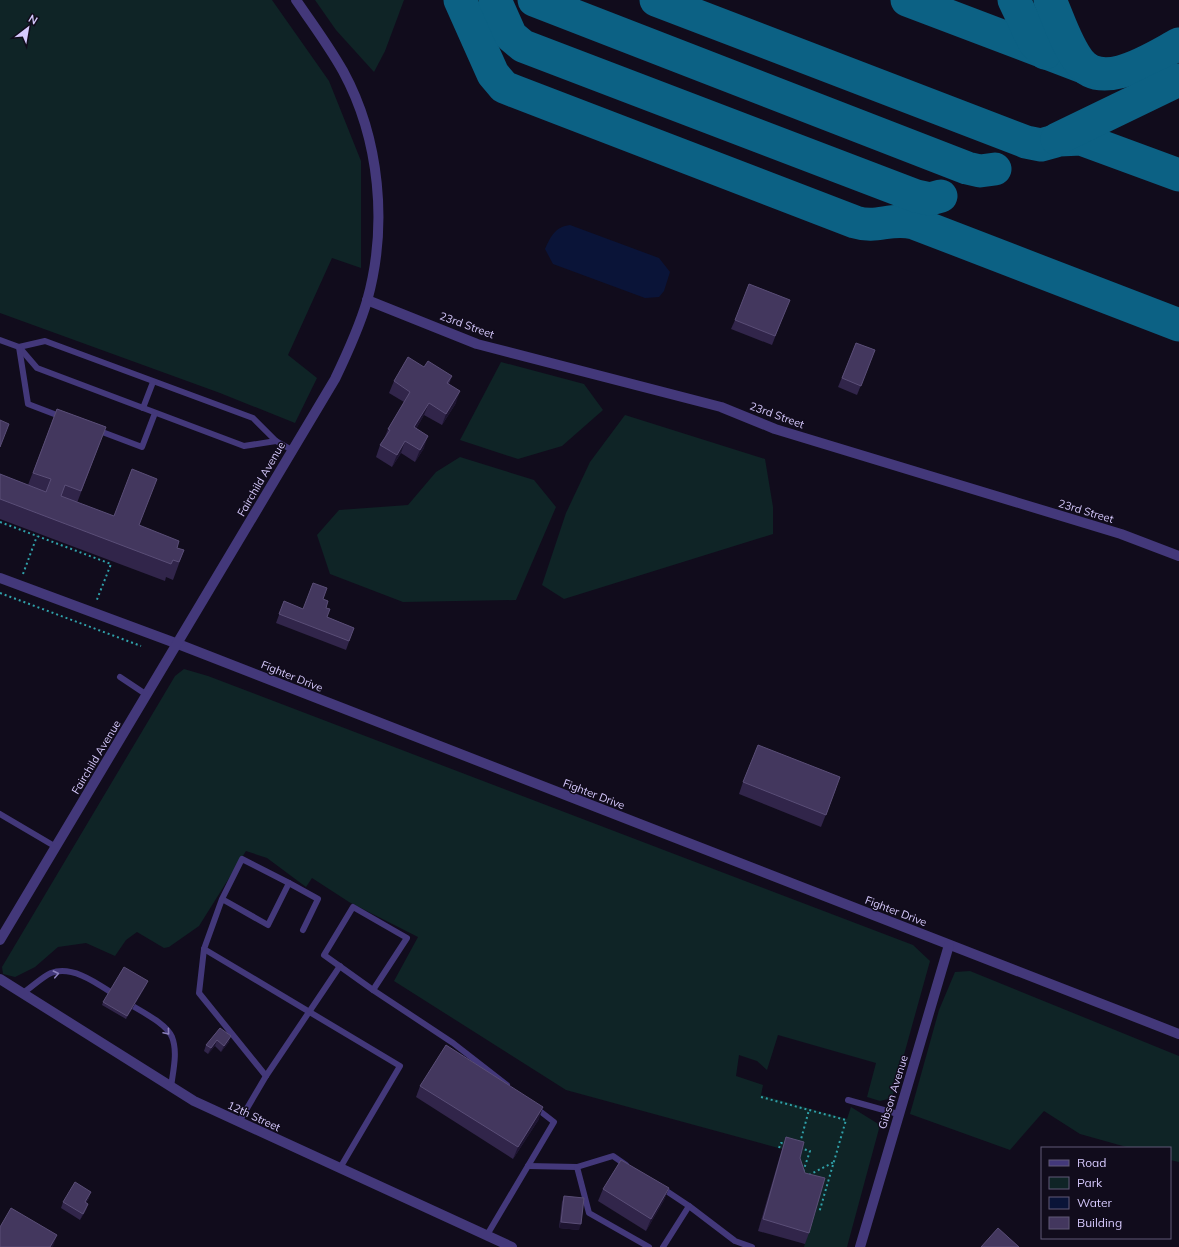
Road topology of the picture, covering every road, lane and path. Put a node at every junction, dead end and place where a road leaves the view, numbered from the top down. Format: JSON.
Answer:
{"nodes":[{"id":1,"x":296,"y":0,"type":"edge"},
{"id":2,"x":367,"y":300,"type":"junction"},
{"id":3,"x":0,"y":340,"type":"edge"},
{"id":4,"x":19,"y":347,"type":"junction"},
{"id":5,"x":153,"y":382,"type":"junction"},
{"id":6,"x":143,"y":408,"type":"junction"},
{"id":7,"x":155,"y":412,"type":"junction"},
{"id":8,"x":71,"y":420,"type":"edge"},
{"id":9,"x":92,"y":428,"type":"edge"},
{"id":10,"x":276,"y":441,"type":"junction"},
{"id":11,"x":292,"y":450,"type":"junction"},
{"id":12,"x":0,"y":522,"type":"edge"},
{"id":13,"x":37,"y":536,"type":"junction"},
{"id":14,"x":1179,"y":556,"type":"edge"},
{"id":15,"x":23,"y":574,"type":"dead end"},
{"id":16,"x":0,"y":578,"type":"edge"},
{"id":17,"x":0,"y":593,"type":"edge"},
{"id":18,"x":96,"y":602,"type":"dead end"},
{"id":19,"x":178,"y":644,"type":"junction"},
{"id":20,"x":142,"y":646,"type":"dead end"},
{"id":21,"x":120,"y":677,"type":"dead end"},
{"id":22,"x":147,"y":695,"type":"junction"},
{"id":23,"x":0,"y":814,"type":"edge"},
{"id":24,"x":56,"y":847,"type":"junction"},
{"id":25,"x":289,"y":883,"type":"junction"},
{"id":26,"x":222,"y":899,"type":"junction"},
{"id":27,"x":303,"y":930,"type":"dead end"},
{"id":28,"x":0,"y":940,"type":"edge"},
{"id":29,"x":949,"y":945,"type":"junction"},
{"id":30,"x":204,"y":949,"type":"junction"},
{"id":31,"x":340,"y":966,"type":"junction"},
{"id":32,"x":0,"y":979,"type":"edge"},
{"id":33,"x":373,"y":990,"type":"junction"},
{"id":34,"x":23,"y":993,"type":"junction"},
{"id":35,"x":118,"y":997,"type":"edge"},
{"id":36,"x":125,"y":1001,"type":"edge"},
{"id":37,"x":310,"y":1011,"type":"junction"},
{"id":38,"x":1179,"y":1034,"type":"edge"},
{"id":39,"x":266,"y":1076,"type":"junction"},
{"id":40,"x":171,"y":1086,"type":"junction"},
{"id":41,"x":512,"y":1089,"type":"edge"},
{"id":42,"x":761,"y":1096,"type":"dead end"},
{"id":43,"x":848,"y":1100,"type":"dead end"},
{"id":44,"x":530,"y":1103,"type":"edge"},
{"id":45,"x":809,"y":1110,"type":"junction"},
{"id":46,"x":898,"y":1114,"type":"junction"},
{"id":47,"x":239,"y":1122,"type":"junction"},
{"id":48,"x":792,"y":1146,"type":"edge"},
{"id":49,"x":779,"y":1148,"type":"dead end"},
{"id":50,"x":834,"y":1162,"type":"junction"},
{"id":51,"x":528,"y":1166,"type":"junction"},
{"id":52,"x":577,"y":1167,"type":"junction"},
{"id":53,"x":340,"y":1168,"type":"junction"},
{"id":54,"x":632,"y":1168,"type":"edge"},
{"id":55,"x":820,"y":1184,"type":"edge"},
{"id":56,"x":657,"y":1185,"type":"edge"},
{"id":57,"x":827,"y":1186,"type":"junction"},
{"id":58,"x":689,"y":1206,"type":"junction"},
{"id":59,"x":819,"y":1213,"type":"edge"},
{"id":60,"x":487,"y":1235,"type":"junction"},
{"id":61,"x":512,"y":1247,"type":"edge"},
{"id":62,"x":648,"y":1247,"type":"edge"},
{"id":63,"x":663,"y":1247,"type":"edge"},
{"id":64,"x":752,"y":1247,"type":"edge"},
{"id":65,"x":860,"y":1247,"type":"edge"}],
"edges":[{"from":1,"to":2,"type":"street","name":"Fairchild Avenue"},
{"from":2,"to":11,"type":"street","name":"Fairchild Avenue"},
{"from":2,"to":14,"type":"street","name":"23rd Street"},
{"from":3,"to":4,"type":"lane"},
{"from":4,"to":5,"type":"lane"},
{"from":4,"to":6,"type":"lane"},
{"from":4,"to":8,"type":"lane"},
{"from":5,"to":6,"type":"lane"},
{"from":5,"to":10,"type":"lane"},
{"from":6,"to":7,"type":"lane"},
{"from":7,"to":9,"type":"lane"},
{"from":7,"to":10,"type":"lane"},
{"from":10,"to":11,"type":"lane"},
{"from":11,"to":19,"type":"street","name":"Fairchild Avenue"},
{"from":12,"to":13,"type":"path"},
{"from":13,"to":15,"type":"path"},
{"from":13,"to":18,"type":"path"},
{"from":16,"to":19,"type":"street","name":"Fighter Drive"},
{"from":17,"to":20,"type":"path"},
{"from":19,"to":22,"type":"street","name":"Fairchild Avenue"},
{"from":19,"to":29,"type":"street","name":"Fighter Drive"},
{"from":21,"to":22,"type":"lane"},
{"from":22,"to":24,"type":"street","name":"Fairchild Avenue"},
{"from":23,"to":24,"type":"lane"},
{"from":24,"to":28,"type":"street","name":"Fairchild Avenue"},
{"from":25,"to":26,"type":"lane"},
{"from":25,"to":26,"type":"lane"},
{"from":25,"to":27,"type":"lane"},
{"from":26,"to":30,"type":"lane"},
{"from":29,"to":38,"type":"street","name":"Fighter Drive"},
{"from":29,"to":46,"type":"street","name":"Gibson Avenue"},
{"from":30,"to":37,"type":"lane"},
{"from":30,"to":39,"type":"lane"},
{"from":31,"to":33,"type":"lane"},
{"from":31,"to":33,"type":"lane"},
{"from":31,"to":37,"type":"lane"},
{"from":32,"to":34,"type":"street","name":"12th Street"},
{"from":33,"to":41,"type":"lane"},
{"from":34,"to":35,"type":"lane","one_way":true},
{"from":34,"to":40,"type":"street","name":"12th Street"},
{"from":36,"to":40,"type":"lane","one_way":true},
{"from":37,"to":39,"type":"lane"},
{"from":37,"to":53,"type":"lane"},
{"from":39,"to":47,"type":"lane"},
{"from":40,"to":47,"type":"street","name":"12th Street"},
{"from":42,"to":45,"type":"path"},
{"from":43,"to":46,"type":"lane"},
{"from":44,"to":51,"type":"lane"},
{"from":45,"to":50,"type":"path"},
{"from":45,"to":50,"type":"path"},
{"from":46,"to":65,"type":"street","name":"Gibson Avenue"},
{"from":47,"to":53,"type":"street","name":"12th Street"},
{"from":48,"to":49,"type":"path"},
{"from":50,"to":57,"type":"path"},
{"from":51,"to":52,"type":"lane"},
{"from":51,"to":60,"type":"lane"},
{"from":52,"to":54,"type":"lane"},
{"from":52,"to":62,"type":"lane"},
{"from":53,"to":60,"type":"street","name":"12th Street"},
{"from":55,"to":57,"type":"path"},
{"from":56,"to":58,"type":"lane"},
{"from":57,"to":59,"type":"path"},
{"from":58,"to":63,"type":"lane"},
{"from":58,"to":64,"type":"lane"},
{"from":60,"to":61,"type":"street","name":"12th Street"}]}
